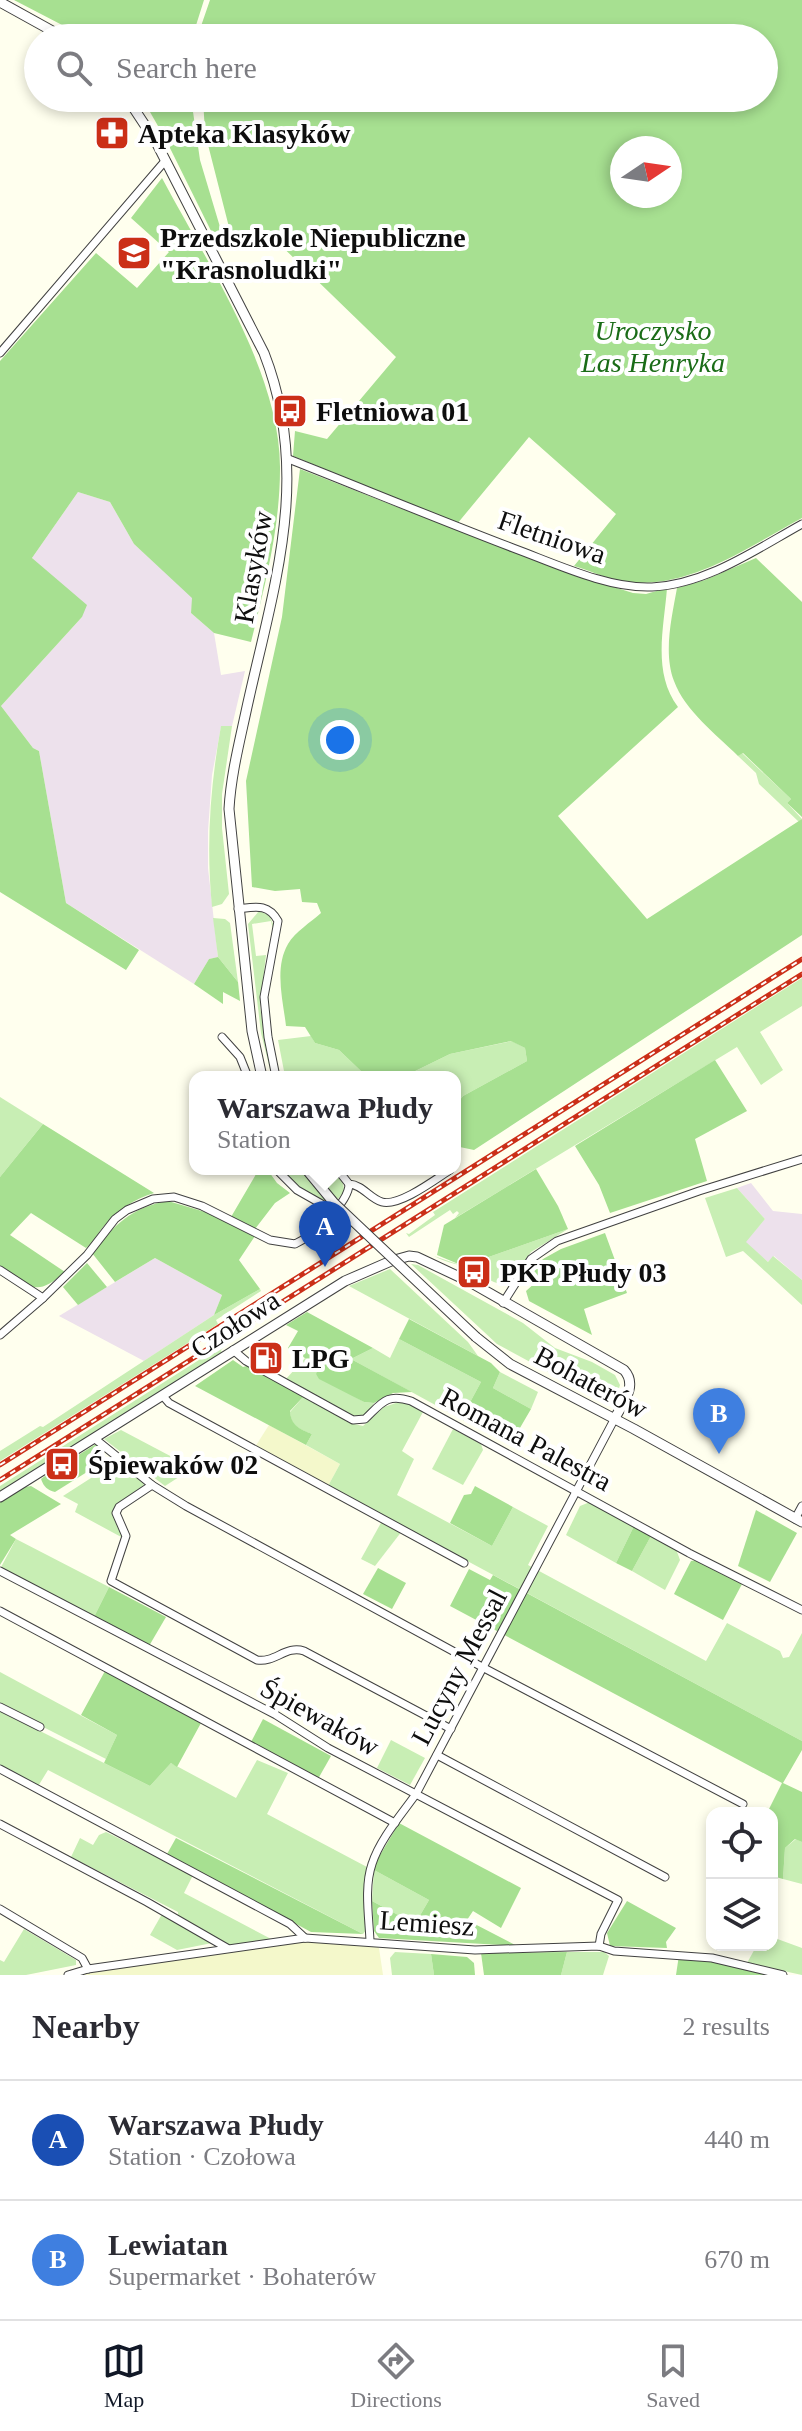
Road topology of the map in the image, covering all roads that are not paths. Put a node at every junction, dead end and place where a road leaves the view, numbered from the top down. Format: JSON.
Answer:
{"nodes":[{"id":1,"x":0,"y":2,"type":"edge"},
{"id":2,"x":40,"y":24,"type":"edge"},
{"id":3,"x":136,"y":112,"type":"edge"},
{"id":4,"x":165,"y":161,"type":"junction"},
{"id":5,"x":0,"y":353,"type":"edge"},
{"id":6,"x":286,"y":458,"type":"junction"},
{"id":7,"x":802,"y":524,"type":"edge"},
{"id":8,"x":238,"y":909,"type":"junction"},
{"id":9,"x":222,"y":1037,"type":"dead end"},
{"id":10,"x":246,"y":1071,"type":"edge"},
{"id":11,"x":261,"y":1071,"type":"edge"},
{"id":12,"x":275,"y":1071,"type":"edge"},
{"id":13,"x":802,"y":1159,"type":"edge"},
{"id":14,"x":282,"y":1175,"type":"edge"},
{"id":15,"x":311,"y":1175,"type":"edge"},
{"id":16,"x":342,"y":1175,"type":"edge"},
{"id":17,"x":441,"y":1175,"type":"edge"},
{"id":18,"x":349,"y":1184,"type":"junction"},
{"id":19,"x":334,"y":1211,"type":"junction"},
{"id":20,"x":0,"y":1270,"type":"edge"},
{"id":21,"x":43,"y":1298,"type":"junction"},
{"id":22,"x":503,"y":1303,"type":"junction"},
{"id":23,"x":0,"y":1335,"type":"edge"},
{"id":24,"x":233,"y":1350,"type":"junction"},
{"id":25,"x":163,"y":1396,"type":"junction"},
{"id":26,"x":615,"y":1418,"type":"junction"},
{"id":27,"x":94,"y":1438,"type":"junction"},
{"id":28,"x":152,"y":1485,"type":"junction"},
{"id":29,"x":578,"y":1491,"type":"junction"},
{"id":30,"x":0,"y":1497,"type":"edge"},
{"id":31,"x":802,"y":1506,"type":"edge"},
{"id":32,"x":799,"y":1520,"type":"edge"},
{"id":33,"x":464,"y":1563,"type":"dead end"},
{"id":34,"x":0,"y":1571,"type":"edge"},
{"id":35,"x":802,"y":1610,"type":"edge"},
{"id":36,"x":0,"y":1611,"type":"edge"},
{"id":37,"x":484,"y":1668,"type":"junction"},
{"id":38,"x":0,"y":1707,"type":"edge"},
{"id":39,"x":40,"y":1727,"type":"dead end"},
{"id":40,"x":451,"y":1729,"type":"junction"},
{"id":41,"x":437,"y":1755,"type":"junction"},
{"id":42,"x":0,"y":1769,"type":"edge"},
{"id":43,"x":416,"y":1794,"type":"junction"},
{"id":44,"x":743,"y":1804,"type":"dead end"},
{"id":45,"x":395,"y":1823,"type":"junction"},
{"id":46,"x":0,"y":1824,"type":"edge"},
{"id":47,"x":665,"y":1877,"type":"dead end"},
{"id":48,"x":0,"y":1909,"type":"edge"},
{"id":49,"x":305,"y":1938,"type":"junction"},
{"id":50,"x":370,"y":1941,"type":"junction"},
{"id":51,"x":599,"y":1946,"type":"junction"},
{"id":52,"x":227,"y":1948,"type":"junction"},
{"id":53,"x":88,"y":1969,"type":"junction"},
{"id":54,"x":68,"y":1975,"type":"edge"},
{"id":55,"x":783,"y":1975,"type":"edge"}],
"edges":[{"from":1,"to":2,"type":"street"},
{"from":3,"to":4,"type":"street","name":"Klasyków"},
{"from":4,"to":5,"type":"street"},
{"from":4,"to":6,"type":"street","name":"Klasyków"},
{"from":6,"to":7,"type":"street","name":"Fletniowa"},
{"from":6,"to":8,"type":"street","name":"Klasyków"},
{"from":8,"to":11,"type":"street","name":"Klasyków"},
{"from":8,"to":12,"type":"street"},
{"from":9,"to":10,"type":"street"},
{"from":13,"to":22,"type":"street"},
{"from":14,"to":19,"type":"street"},
{"from":15,"to":26,"type":"street","name":"Bohaterów","bridge":true},
{"from":16,"to":18,"type":"street"},
{"from":17,"to":18,"type":"street"},
{"from":18,"to":19,"type":"street"},
{"from":19,"to":21,"type":"street"},
{"from":20,"to":21,"type":"street"},
{"from":21,"to":23,"type":"street"},
{"from":22,"to":24,"type":"street","name":"Czołowa"},
{"from":22,"to":26,"type":"street","name":"Czołowa"},
{"from":24,"to":25,"type":"street","name":"Czołowa"},
{"from":24,"to":29,"type":"street","name":"Romana Palestra"},
{"from":25,"to":27,"type":"street","name":"Czołowa"},
{"from":25,"to":33,"type":"street"},
{"from":26,"to":29,"type":"street","name":"Lucyny Messal"},
{"from":26,"to":32,"type":"street","name":"Bohaterów"},
{"from":27,"to":28,"type":"street"},
{"from":27,"to":30,"type":"street","name":"Czołowa"},
{"from":28,"to":37,"type":"street"},
{"from":28,"to":40,"type":"street"},
{"from":29,"to":35,"type":"street","name":"Romana Palestra"},
{"from":29,"to":37,"type":"street","name":"Lucyny Messal"},
{"from":31,"to":32,"type":"street"},
{"from":34,"to":43,"type":"street","name":"Śpiewaków"},
{"from":36,"to":45,"type":"street"},
{"from":37,"to":40,"type":"street","name":"Lucyny Messal"},
{"from":37,"to":44,"type":"street"},
{"from":38,"to":39,"type":"street"},
{"from":40,"to":41,"type":"street","name":"Lucyny Messal"},
{"from":41,"to":43,"type":"street","name":"Lucyny Messal"},
{"from":41,"to":47,"type":"street"},
{"from":42,"to":49,"type":"street"},
{"from":43,"to":45,"type":"street","name":"Lucyny Messal"},
{"from":43,"to":51,"type":"street","name":"Śpiewaków"},
{"from":45,"to":50,"type":"street","name":"Lucyny Messal"},
{"from":46,"to":52,"type":"street"},
{"from":48,"to":53,"type":"street"},
{"from":49,"to":50,"type":"street","name":"Lemiesz"},
{"from":49,"to":52,"type":"street","name":"Lemiesz"},
{"from":50,"to":51,"type":"street","name":"Lemiesz"},
{"from":51,"to":55,"type":"street","name":"Lemiesz"},
{"from":52,"to":53,"type":"street","name":"Lemiesz"},
{"from":53,"to":54,"type":"street","name":"Lemiesz"}]}
